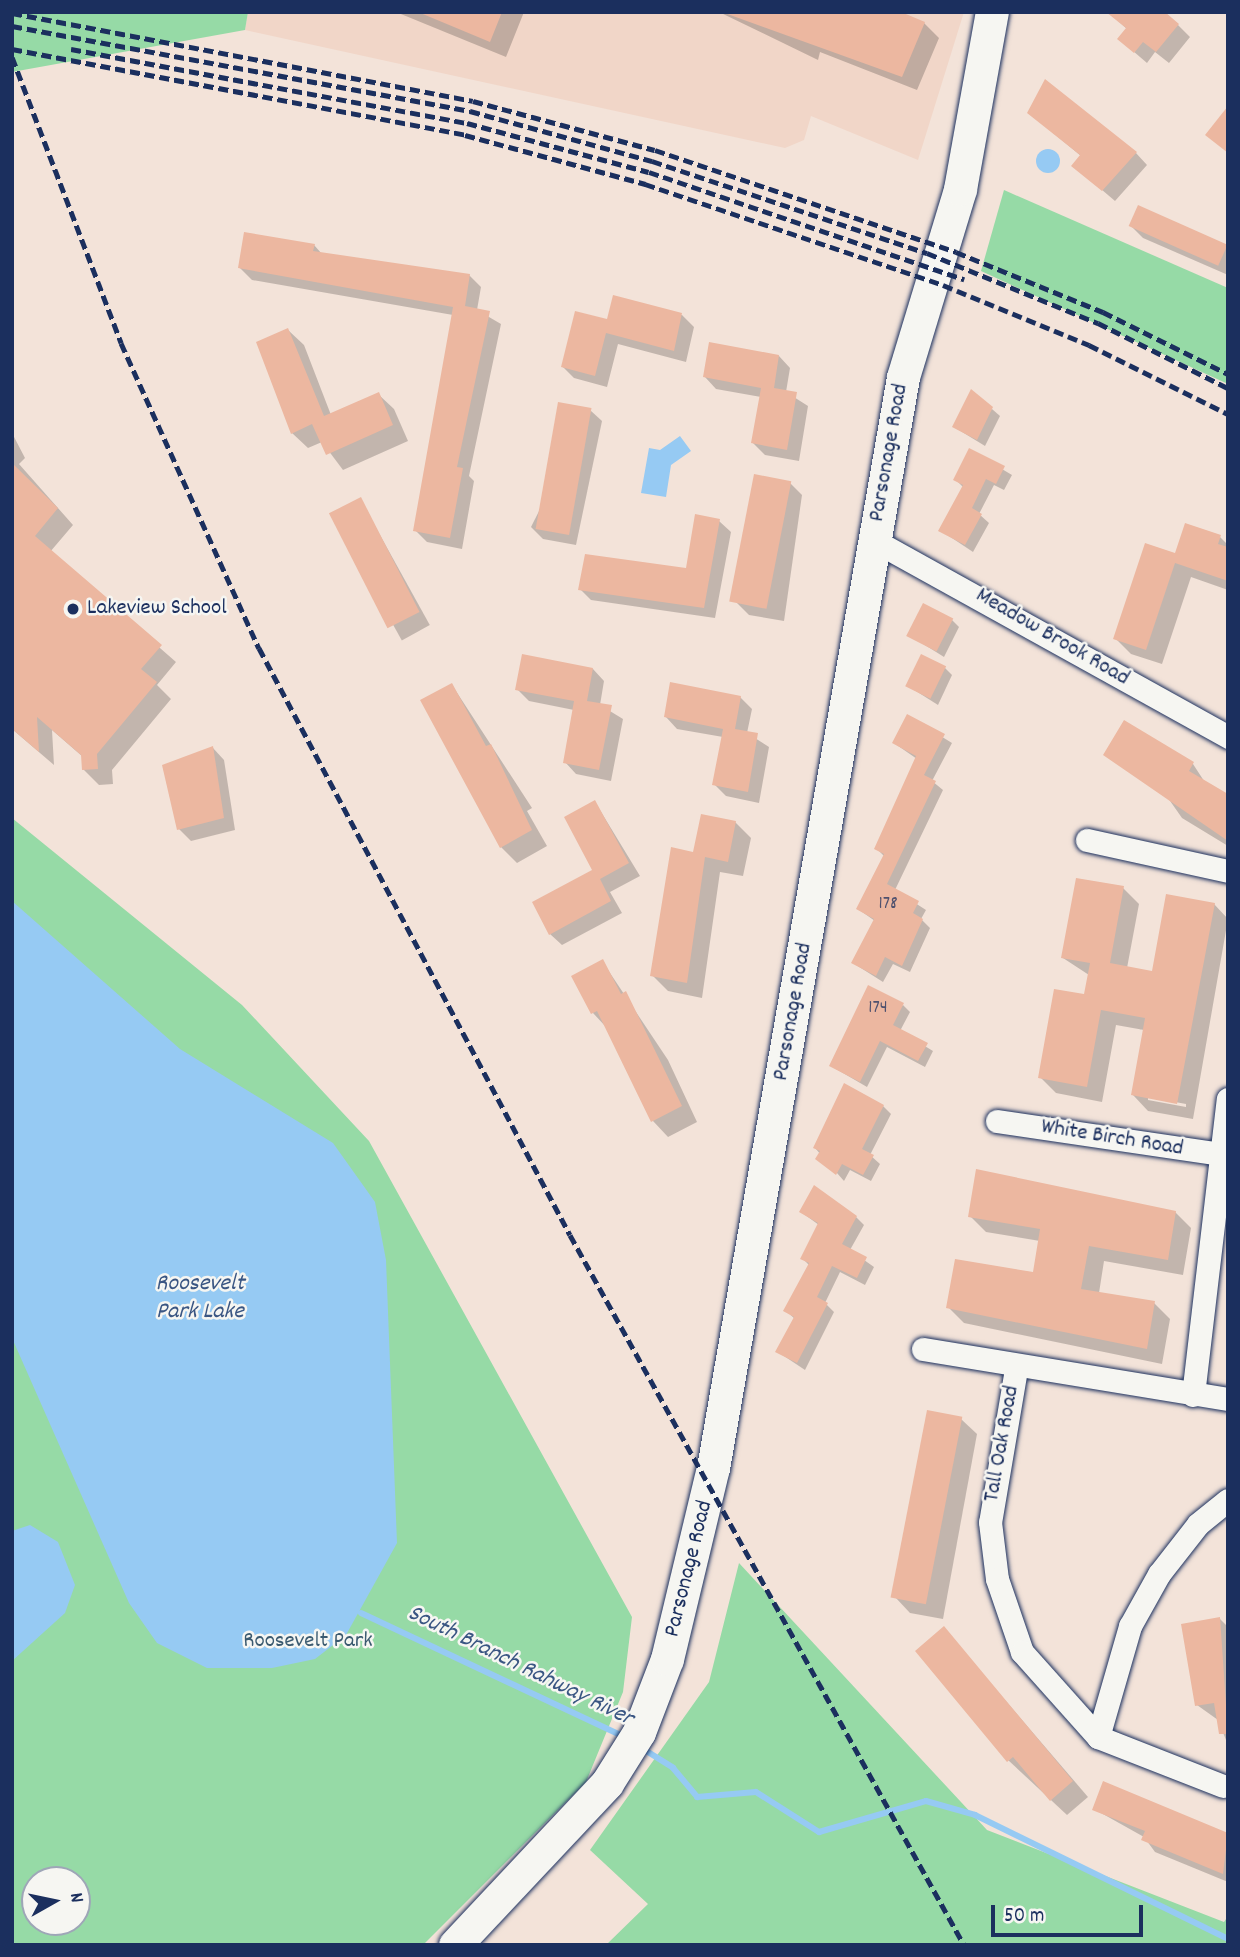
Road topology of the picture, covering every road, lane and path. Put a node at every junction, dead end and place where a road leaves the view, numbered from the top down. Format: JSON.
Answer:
{"nodes":[{"id":1,"x":992,"y":12,"type":"edge"},
{"id":2,"x":875,"y":541,"type":"junction"},
{"id":3,"x":1228,"y":737,"type":"edge"},
{"id":4,"x":1087,"y":841,"type":"dead end"},
{"id":5,"x":1228,"y":870,"type":"edge"},
{"id":6,"x":1228,"y":1099,"type":"edge"},
{"id":7,"x":996,"y":1121,"type":"dead end"},
{"id":8,"x":1223,"y":1155,"type":"edge"},
{"id":9,"x":923,"y":1349,"type":"dead end"},
{"id":10,"x":1016,"y":1369,"type":"junction"},
{"id":11,"x":1194,"y":1395,"type":"junction"},
{"id":12,"x":1228,"y":1399,"type":"edge"},
{"id":13,"x":1228,"y":1500,"type":"edge"},
{"id":14,"x":1098,"y":1737,"type":"junction"},
{"id":15,"x":1223,"y":1786,"type":"dead end"},
{"id":16,"x":455,"y":1945,"type":"edge"}],
"edges":[{"from":1,"to":2,"type":"street","name":"Parsonage Road"},
{"from":2,"to":3,"type":"street","name":"Meadow Brook Road"},
{"from":2,"to":16,"type":"street","name":"Parsonage Road"},
{"from":4,"to":5,"type":"street"},
{"from":6,"to":8,"type":"street"},
{"from":7,"to":8,"type":"street","name":"White Birch Road"},
{"from":8,"to":11,"type":"street"},
{"from":9,"to":10,"type":"street","name":"Tall Oak Road"},
{"from":10,"to":11,"type":"street","name":"Tall Oak Road"},
{"from":10,"to":14,"type":"street","name":"Tall Oak Road"},
{"from":11,"to":12,"type":"street","name":"Tall Oak Road"},
{"from":13,"to":14,"type":"street"},
{"from":14,"to":15,"type":"street","name":"Tall Oak Road"}]}
